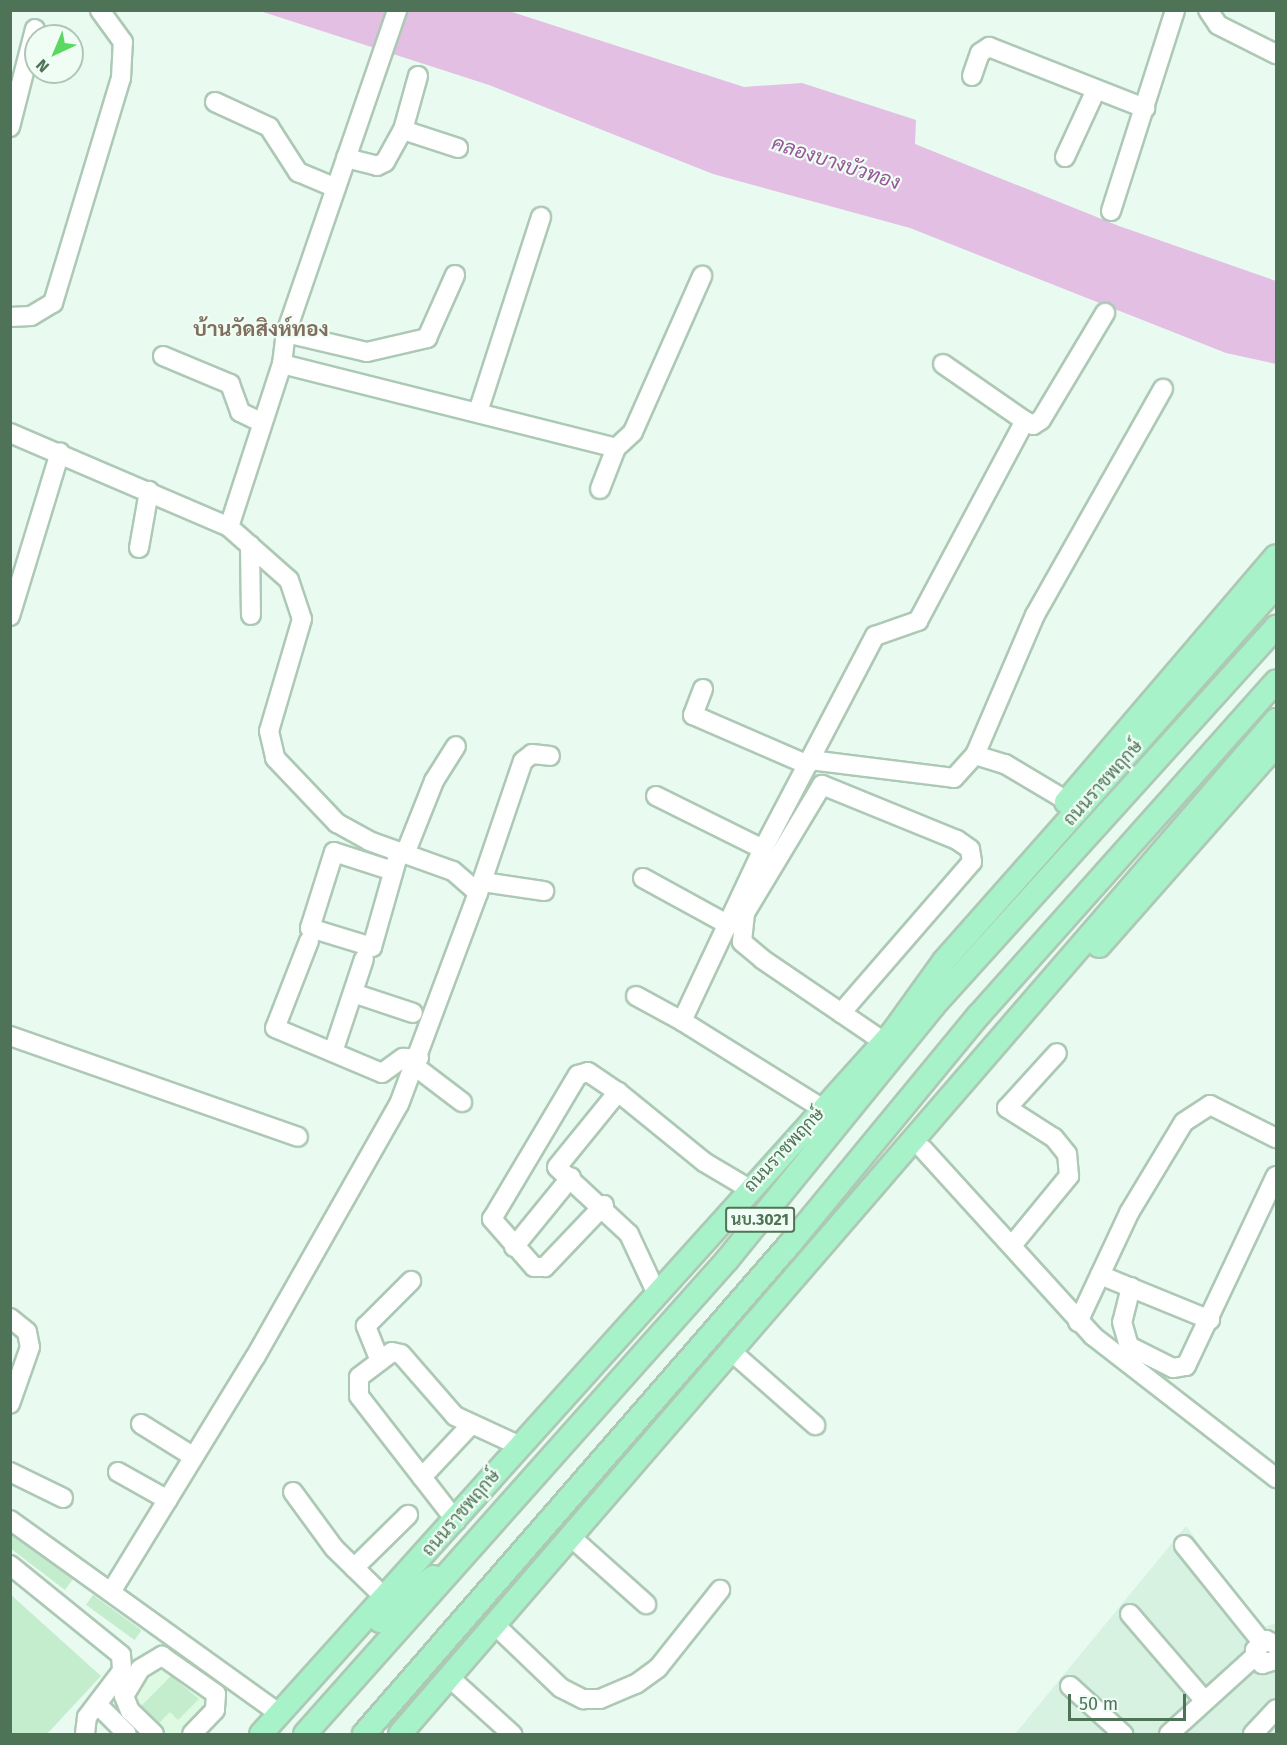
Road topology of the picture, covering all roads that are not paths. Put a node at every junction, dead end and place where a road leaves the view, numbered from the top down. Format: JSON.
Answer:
{"nodes":[{"id":1,"x":100,"y":10,"type":"edge"},
{"id":2,"x":397,"y":10,"type":"edge"},
{"id":3,"x":1175,"y":10,"type":"edge"},
{"id":4,"x":1208,"y":10,"type":"edge"},
{"id":5,"x":1276,"y":54,"type":"edge"},
{"id":6,"x":24,"y":72,"type":"edge"},
{"id":7,"x":418,"y":76,"type":"dead end"},
{"id":8,"x":972,"y":76,"type":"dead end"},
{"id":9,"x":1096,"y":90,"type":"junction"},
{"id":10,"x":215,"y":102,"type":"dead end"},
{"id":11,"x":1145,"y":108,"type":"junction"},
{"id":12,"x":10,"y":127,"type":"edge"},
{"id":13,"x":403,"y":130,"type":"junction"},
{"id":14,"x":458,"y":148,"type":"dead end"},
{"id":15,"x":1065,"y":157,"type":"dead end"},
{"id":16,"x":346,"y":158,"type":"junction"},
{"id":17,"x":336,"y":188,"type":"junction"},
{"id":18,"x":1111,"y":211,"type":"dead end"},
{"id":19,"x":541,"y":217,"type":"dead end"},
{"id":20,"x":455,"y":275,"type":"dead end"},
{"id":21,"x":702,"y":276,"type":"dead end"},
{"id":22,"x":1105,"y":313,"type":"dead end"},
{"id":23,"x":10,"y":317,"type":"edge"},
{"id":24,"x":286,"y":333,"type":"junction"},
{"id":25,"x":163,"y":356,"type":"dead end"},
{"id":26,"x":282,"y":364,"type":"junction"},
{"id":27,"x":943,"y":364,"type":"dead end"},
{"id":28,"x":1162,"y":389,"type":"dead end"},
{"id":29,"x":478,"y":412,"type":"junction"},
{"id":30,"x":1025,"y":421,"type":"junction"},
{"id":31,"x":263,"y":423,"type":"junction"},
{"id":32,"x":10,"y":433,"type":"edge"},
{"id":33,"x":616,"y":448,"type":"junction"},
{"id":34,"x":60,"y":452,"type":"junction"},
{"id":35,"x":600,"y":489,"type":"dead end"},
{"id":36,"x":149,"y":491,"type":"junction"},
{"id":37,"x":229,"y":526,"type":"junction"},
{"id":38,"x":250,"y":545,"type":"junction"},
{"id":39,"x":139,"y":548,"type":"dead end"},
{"id":40,"x":1276,"y":556,"type":"edge"},
{"id":41,"x":18,"y":560,"type":"edge"},
{"id":42,"x":1276,"y":586,"type":"edge"},
{"id":43,"x":251,"y":615,"type":"dead end"},
{"id":44,"x":10,"y":616,"type":"edge"},
{"id":45,"x":1276,"y":627,"type":"edge"},
{"id":46,"x":1276,"y":681,"type":"edge"},
{"id":47,"x":703,"y":689,"type":"dead end"},
{"id":48,"x":1276,"y":720,"type":"edge"},
{"id":49,"x":1276,"y":745,"type":"edge"},
{"id":50,"x":456,"y":746,"type":"dead end"},
{"id":51,"x":975,"y":755,"type":"junction"},
{"id":52,"x":550,"y":756,"type":"dead end"},
{"id":53,"x":809,"y":763,"type":"junction"},
{"id":54,"x":656,"y":796,"type":"dead end"},
{"id":55,"x":1067,"y":801,"type":"junction"},
{"id":56,"x":763,"y":849,"type":"junction"},
{"id":57,"x":402,"y":853,"type":"junction"},
{"id":58,"x":393,"y":871,"type":"junction"},
{"id":59,"x":643,"y":878,"type":"dead end"},
{"id":60,"x":481,"y":887,"type":"junction"},
{"id":61,"x":544,"y":891,"type":"dead end"},
{"id":62,"x":729,"y":925,"type":"junction"},
{"id":63,"x":309,"y":940,"type":"dead end"},
{"id":64,"x":364,"y":959,"type":"dead end"},
{"id":65,"x":353,"y":993,"type":"junction"},
{"id":66,"x":636,"y":996,"type":"dead end"},
{"id":67,"x":413,"y":1013,"type":"dead end"},
{"id":68,"x":841,"y":1013,"type":"junction"},
{"id":69,"x":682,"y":1020,"type":"junction"},
{"id":70,"x":10,"y":1036,"type":"edge"},
{"id":71,"x":889,"y":1037,"type":"junction"},
{"id":72,"x":333,"y":1053,"type":"junction"},
{"id":73,"x":1057,"y":1053,"type":"dead end"},
{"id":74,"x":418,"y":1062,"type":"junction"},
{"id":75,"x":618,"y":1092,"type":"junction"},
{"id":76,"x":462,"y":1102,"type":"dead end"},
{"id":77,"x":824,"y":1109,"type":"junction"},
{"id":78,"x":298,"y":1137,"type":"dead end"},
{"id":79,"x":1276,"y":1138,"type":"edge"},
{"id":80,"x":536,"y":1145,"type":"junction"},
{"id":81,"x":923,"y":1149,"type":"junction"},
{"id":82,"x":564,"y":1172,"type":"junction"},
{"id":83,"x":1276,"y":1176,"type":"edge"},
{"id":84,"x":748,"y":1188,"type":"junction"},
{"id":85,"x":603,"y":1205,"type":"junction"},
{"id":86,"x":1014,"y":1243,"type":"junction"},
{"id":87,"x":514,"y":1247,"type":"junction"},
{"id":88,"x":819,"y":1249,"type":"junction"},
{"id":89,"x":1100,"y":1275,"type":"junction"},
{"id":90,"x":411,"y":1281,"type":"dead end"},
{"id":91,"x":1131,"y":1287,"type":"junction"},
{"id":92,"x":656,"y":1292,"type":"junction"},
{"id":93,"x":10,"y":1318,"type":"edge"},
{"id":94,"x":1210,"y":1320,"type":"junction"},
{"id":95,"x":1078,"y":1322,"type":"junction"},
{"id":96,"x":732,"y":1352,"type":"junction"},
{"id":97,"x":380,"y":1361,"type":"junction"},
{"id":98,"x":10,"y":1404,"type":"edge"},
{"id":99,"x":141,"y":1424,"type":"dead end"},
{"id":100,"x":815,"y":1425,"type":"dead end"},
{"id":101,"x":469,"y":1427,"type":"junction"},
{"id":102,"x":520,"y":1446,"type":"junction"},
{"id":103,"x":194,"y":1457,"type":"junction"},
{"id":104,"x":10,"y":1472,"type":"edge"},
{"id":105,"x":118,"y":1472,"type":"dead end"},
{"id":106,"x":422,"y":1477,"type":"junction"},
{"id":107,"x":1276,"y":1478,"type":"edge"},
{"id":108,"x":293,"y":1492,"type":"dead end"},
{"id":109,"x":63,"y":1498,"type":"dead end"},
{"id":110,"x":168,"y":1500,"type":"junction"},
{"id":111,"x":408,"y":1515,"type":"dead end"},
{"id":112,"x":588,"y":1518,"type":"junction"},
{"id":113,"x":10,"y":1520,"type":"edge"},
{"id":114,"x":456,"y":1521,"type":"junction"},
{"id":115,"x":571,"y":1537,"type":"junction"},
{"id":116,"x":483,"y":1538,"type":"junction"},
{"id":117,"x":1184,"y":1545,"type":"dead end"},
{"id":118,"x":10,"y":1565,"type":"edge"},
{"id":119,"x":354,"y":1568,"type":"junction"},
{"id":120,"x":112,"y":1590,"type":"junction"},
{"id":121,"x":720,"y":1590,"type":"dead end"},
{"id":122,"x":385,"y":1598,"type":"junction"},
{"id":123,"x":646,"y":1604,"type":"dead end"},
{"id":124,"x":475,"y":1612,"type":"junction"},
{"id":125,"x":1130,"y":1614,"type":"dead end"},
{"id":126,"x":495,"y":1625,"type":"junction"},
{"id":127,"x":1264,"y":1647,"type":"edge"},
{"id":128,"x":341,"y":1652,"type":"junction"},
{"id":129,"x":1276,"y":1660,"type":"edge"},
{"id":130,"x":450,"y":1678,"type":"junction"},
{"id":131,"x":1070,"y":1686,"type":"dead end"},
{"id":132,"x":1203,"y":1699,"type":"junction"},
{"id":133,"x":97,"y":1704,"type":"junction"},
{"id":134,"x":1276,"y":1709,"type":"edge"},
{"id":135,"x":280,"y":1714,"type":"junction"},
{"id":136,"x":85,"y":1734,"type":"edge"},
{"id":137,"x":127,"y":1734,"type":"edge"},
{"id":138,"x":154,"y":1734,"type":"edge"},
{"id":139,"x":192,"y":1734,"type":"edge"},
{"id":140,"x":261,"y":1734,"type":"edge"},
{"id":141,"x":305,"y":1734,"type":"edge"},
{"id":142,"x":364,"y":1734,"type":"edge"},
{"id":143,"x":400,"y":1734,"type":"edge"},
{"id":144,"x":513,"y":1734,"type":"edge"},
{"id":145,"x":1123,"y":1734,"type":"edge"},
{"id":146,"x":1169,"y":1734,"type":"edge"},
{"id":147,"x":1254,"y":1734,"type":"edge"}],
"edges":[{"from":1,"to":23,"type":"street"},
{"from":2,"to":16,"type":"street"},
{"from":3,"to":11,"type":"street"},
{"from":4,"to":5,"type":"street"},
{"from":6,"to":12,"type":"street"},
{"from":7,"to":13,"type":"street"},
{"from":8,"to":9,"type":"street"},
{"from":9,"to":11,"type":"street"},
{"from":9,"to":15,"type":"street"},
{"from":10,"to":17,"type":"street"},
{"from":11,"to":18,"type":"street"},
{"from":13,"to":14,"type":"street"},
{"from":13,"to":16,"type":"street"},
{"from":16,"to":17,"type":"street"},
{"from":17,"to":24,"type":"street"},
{"from":19,"to":29,"type":"street"},
{"from":20,"to":24,"type":"street"},
{"from":21,"to":33,"type":"street"},
{"from":22,"to":30,"type":"street"},
{"from":24,"to":26,"type":"street"},
{"from":25,"to":31,"type":"street"},
{"from":26,"to":29,"type":"street"},
{"from":26,"to":31,"type":"street"},
{"from":27,"to":30,"type":"street"},
{"from":28,"to":51,"type":"street"},
{"from":29,"to":33,"type":"street"},
{"from":30,"to":53,"type":"street"},
{"from":31,"to":37,"type":"street"},
{"from":32,"to":34,"type":"street"},
{"from":33,"to":35,"type":"street"},
{"from":34,"to":36,"type":"street"},
{"from":34,"to":41,"type":"street"},
{"from":36,"to":37,"type":"street"},
{"from":36,"to":39,"type":"street"},
{"from":37,"to":38,"type":"street"},
{"from":38,"to":43,"type":"street"},
{"from":38,"to":57,"type":"street"},
{"from":40,"to":55,"type":"main road"},
{"from":41,"to":44,"type":"street"},
{"from":42,"to":71,"type":"main road","name":"ถนนราชพฤกษ์","number":"นบ.3021"},
{"from":45,"to":116,"type":"main road","name":"ถนนราชพฤกษ์","number":"นบ.3021"},
{"from":46,"to":124,"type":"main road","number":"นบ.3021"},
{"from":47,"to":53,"type":"street"},
{"from":48,"to":88,"type":"main road"},
{"from":49,"to":81,"type":"main road"},
{"from":50,"to":57,"type":"street"},
{"from":51,"to":53,"type":"street"},
{"from":51,"to":55,"type":"street"},
{"from":52,"to":60,"type":"street"},
{"from":53,"to":56,"type":"street"},
{"from":54,"to":56,"type":"street"},
{"from":55,"to":71,"type":"main road"},
{"from":56,"to":62,"type":"street"},
{"from":57,"to":58,"type":"street"},
{"from":57,"to":60,"type":"street"},
{"from":58,"to":58,"type":"street"},
{"from":59,"to":62,"type":"street"},
{"from":60,"to":61,"type":"street"},
{"from":60,"to":74,"type":"street"},
{"from":62,"to":69,"type":"street"},
{"from":63,"to":72,"type":"street"},
{"from":64,"to":65,"type":"street"},
{"from":65,"to":67,"type":"street"},
{"from":65,"to":72,"type":"street"},
{"from":66,"to":69,"type":"street"},
{"from":68,"to":68,"type":"street"},
{"from":68,"to":71,"type":"street"},
{"from":69,"to":77,"type":"street"},
{"from":70,"to":78,"type":"street"},
{"from":71,"to":77,"type":"main road","name":"ถนนราชพฤกษ์","number":"นบ.3021"},
{"from":72,"to":74,"type":"street"},
{"from":73,"to":86,"type":"street"},
{"from":74,"to":76,"type":"street"},
{"from":74,"to":103,"type":"street"},
{"from":75,"to":80,"type":"street"},
{"from":75,"to":82,"type":"street"},
{"from":75,"to":84,"type":"street"},
{"from":77,"to":84,"type":"main road","name":"ถนนราชพฤกษ์","number":"นบ.3021"},
{"from":79,"to":89,"type":"street"},
{"from":80,"to":82,"type":"street"},
{"from":80,"to":87,"type":"street"},
{"from":81,"to":86,"type":"street"},
{"from":81,"to":88,"type":"main road"},
{"from":82,"to":85,"type":"street"},
{"from":82,"to":87,"type":"street"},
{"from":83,"to":94,"type":"street"},
{"from":84,"to":92,"type":"main road","name":"ถนนราชพฤกษ์","number":"นบ.3021"},
{"from":85,"to":87,"type":"street"},
{"from":85,"to":92,"type":"street"},
{"from":86,"to":95,"type":"street"},
{"from":88,"to":96,"type":"main road"},
{"from":89,"to":91,"type":"street"},
{"from":89,"to":95,"type":"street"},
{"from":90,"to":97,"type":"street"},
{"from":91,"to":94,"type":"street"},
{"from":91,"to":94,"type":"street"},
{"from":92,"to":102,"type":"main road","name":"ถนนราชพฤกษ์","number":"นบ.3021"},
{"from":93,"to":98,"type":"street"},
{"from":95,"to":107,"type":"street"},
{"from":96,"to":100,"type":"street"},
{"from":96,"to":112,"type":"main road"},
{"from":97,"to":101,"type":"street"},
{"from":97,"to":106,"type":"street"},
{"from":99,"to":103,"type":"street"},
{"from":101,"to":102,"type":"street"},
{"from":101,"to":106,"type":"street"},
{"from":102,"to":114,"type":"main road","name":"ถนนราชพฤกษ์","number":"นบ.3021"},
{"from":103,"to":110,"type":"street"},
{"from":104,"to":109,"type":"street"},
{"from":105,"to":110,"type":"street"},
{"from":106,"to":114,"type":"street"},
{"from":108,"to":119,"type":"street"},
{"from":110,"to":120,"type":"street"},
{"from":111,"to":119,"type":"street"},
{"from":112,"to":115,"type":"main road"},
{"from":112,"to":124,"type":"main road"},
{"from":113,"to":120,"type":"street"},
{"from":114,"to":122,"type":"main road","name":"ถนนราชพฤกษ์","number":"นบ.3021"},
{"from":115,"to":123,"type":"street"},
{"from":115,"to":126,"type":"main road"},
{"from":116,"to":128,"type":"main road"},
{"from":116,"to":141,"type":"main road","name":"ถนนราชพฤกษ์","number":"นบ.3021"},
{"from":117,"to":127,"type":"street"},
{"from":118,"to":133,"type":"street"},
{"from":119,"to":122,"type":"street"},
{"from":120,"to":135,"type":"street"},
{"from":121,"to":126,"type":"street"},
{"from":122,"to":128,"type":"main road","name":"ถนนราชพฤกษ์","number":"นบ.3021"},
{"from":124,"to":142,"type":"main road","number":"นบ.3021"},
{"from":125,"to":132,"type":"street"},
{"from":126,"to":130,"type":"main road"},
{"from":127,"to":129,"type":"street"},
{"from":127,"to":132,"type":"street"},
{"from":128,"to":135,"type":"main road","name":"ถนนราชพฤกษ์","number":"นบ.3021"},
{"from":130,"to":143,"type":"main road"},
{"from":130,"to":144,"type":"street"},
{"from":131,"to":145,"type":"street"},
{"from":132,"to":146,"type":"street"},
{"from":133,"to":136,"type":"street"},
{"from":133,"to":137,"type":"street"},
{"from":134,"to":147,"type":"street"},
{"from":135,"to":140,"type":"main road","name":"ถนนราชพฤกษ์","number":"นบ.3021"},
{"from":138,"to":139,"type":"street"}]}
